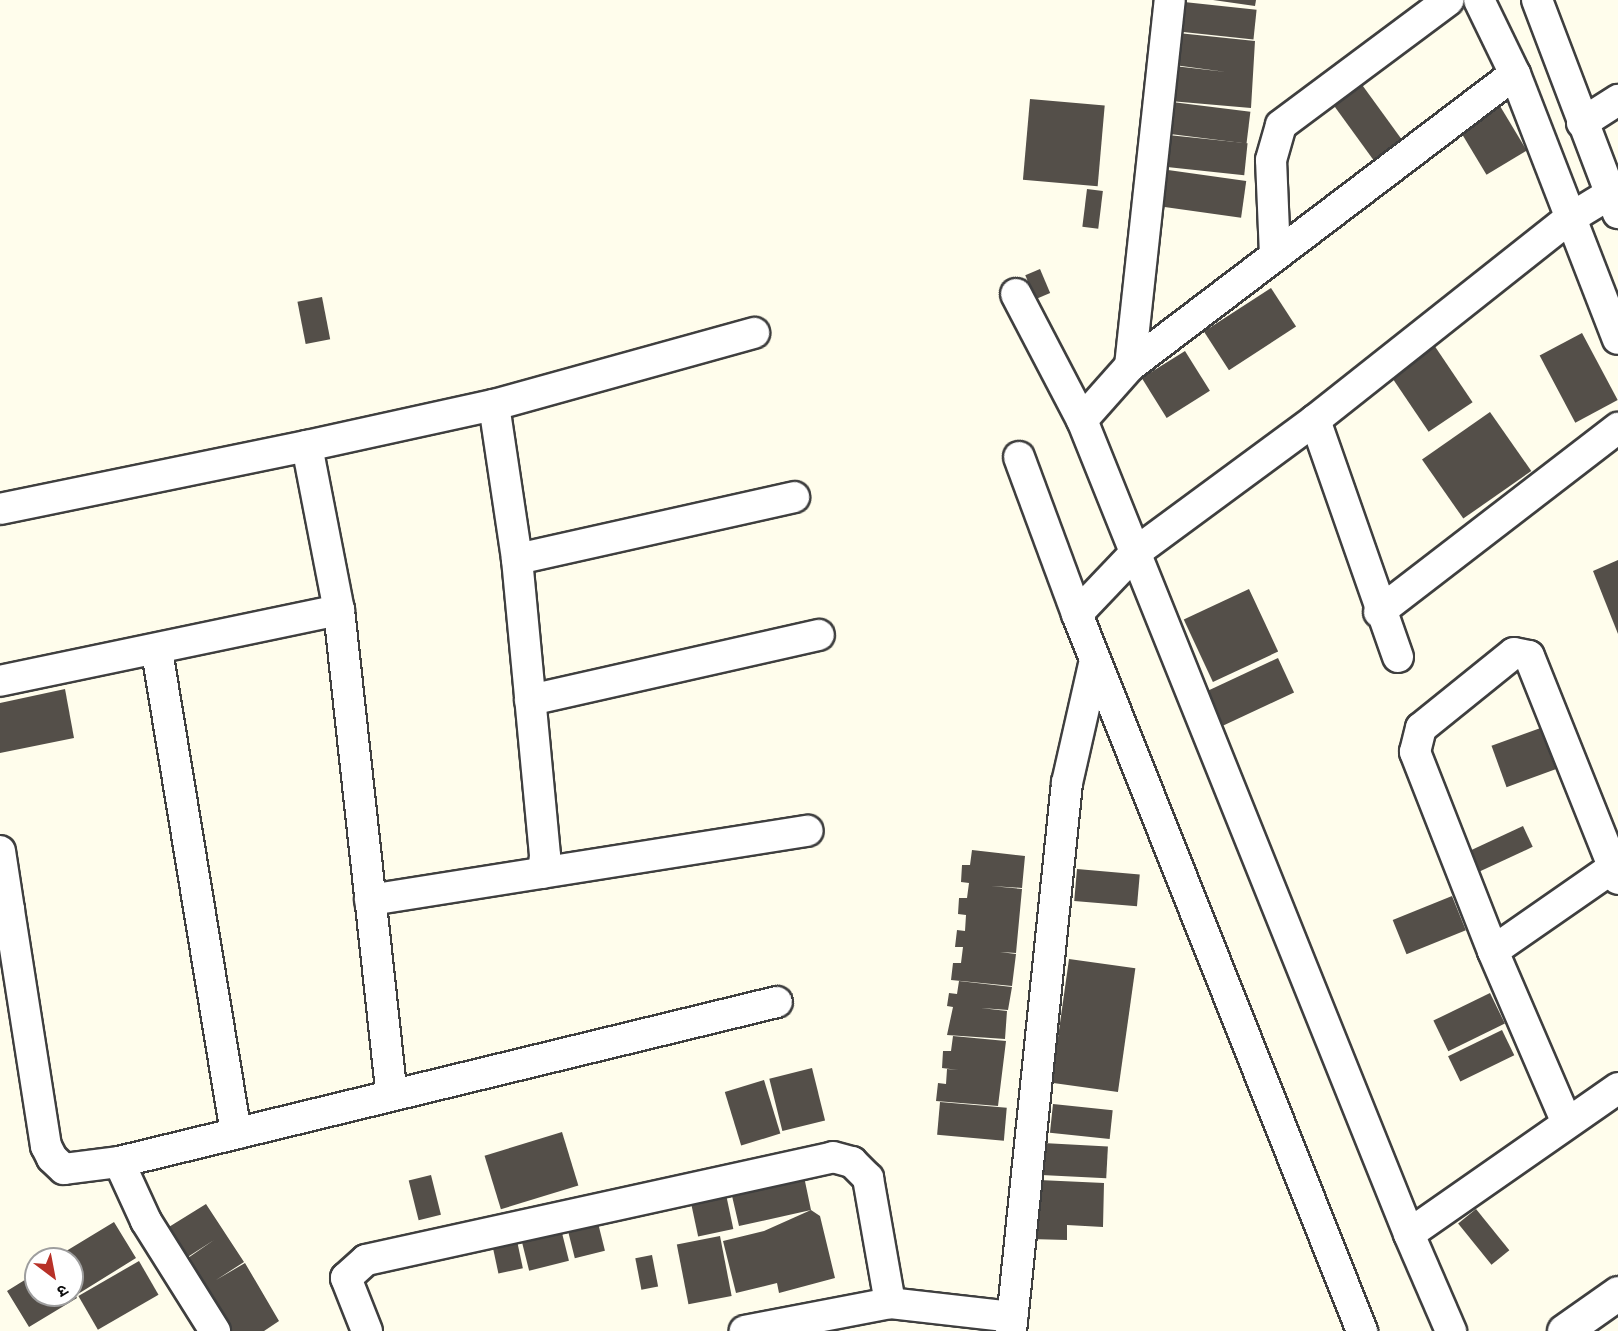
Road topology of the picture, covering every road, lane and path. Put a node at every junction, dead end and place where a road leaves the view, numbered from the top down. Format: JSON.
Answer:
{"nodes":[{"id":1,"x":1170,"y":0,"type":"edge"},
{"id":2,"x":1449,"y":0,"type":"edge"},
{"id":3,"x":1479,"y":0,"type":"edge"},
{"id":4,"x":1537,"y":0,"type":"edge"},
{"id":5,"x":1515,"y":74,"type":"junction"},
{"id":6,"x":1618,"y":100,"type":"edge"},
{"id":7,"x":1582,"y":123,"type":"junction"},
{"id":8,"x":1614,"y":204,"type":"edge"},
{"id":9,"x":1569,"y":219,"type":"junction"},
{"id":10,"x":1275,"y":255,"type":"junction"},
{"id":11,"x":1016,"y":294,"type":"dead end"},
{"id":12,"x":754,"y":333,"type":"dead end"},
{"id":13,"x":1618,"y":339,"type":"edge"},
{"id":14,"x":1130,"y":366,"type":"junction"},
{"id":15,"x":494,"y":405,"type":"junction"},
{"id":16,"x":1082,"y":420,"type":"junction"},
{"id":17,"x":1315,"y":420,"type":"junction"},
{"id":18,"x":1618,"y":428,"type":"edge"},
{"id":19,"x":307,"y":446,"type":"junction"},
{"id":20,"x":1019,"y":457,"type":"dead end"},
{"id":21,"x":794,"y":497,"type":"dead end"},
{"id":22,"x":0,"y":509,"type":"edge"},
{"id":23,"x":1136,"y":552,"type":"junction"},
{"id":24,"x":517,"y":559,"type":"junction"},
{"id":25,"x":339,"y":610,"type":"junction"},
{"id":26,"x":1379,"y":612,"type":"junction"},
{"id":27,"x":1077,"y":614,"type":"junction"},
{"id":28,"x":819,"y":635,"type":"dead end"},
{"id":29,"x":157,"y":651,"type":"junction"},
{"id":30,"x":1398,"y":657,"type":"dead end"},
{"id":31,"x":1095,"y":660,"type":"junction"},
{"id":32,"x":0,"y":681,"type":"edge"},
{"id":33,"x":531,"y":700,"type":"junction"},
{"id":34,"x":808,"y":831,"type":"dead end"},
{"id":35,"x":0,"y":851,"type":"edge"},
{"id":36,"x":543,"y":873,"type":"junction"},
{"id":37,"x":1616,"y":873,"type":"edge"},
{"id":38,"x":370,"y":900,"type":"junction"},
{"id":39,"x":5,"y":912,"type":"edge"},
{"id":40,"x":1493,"y":951,"type":"junction"},
{"id":41,"x":777,"y":1002,"type":"dead end"},
{"id":42,"x":1618,"y":1088,"type":"edge"},
{"id":43,"x":392,"y":1095,"type":"junction"},
{"id":44,"x":1568,"y":1123,"type":"junction"},
{"id":45,"x":236,"y":1134,"type":"junction"},
{"id":46,"x":119,"y":1162,"type":"junction"},
{"id":47,"x":1409,"y":1234,"type":"junction"},
{"id":48,"x":1618,"y":1293,"type":"edge"},
{"id":49,"x":890,"y":1303,"type":"junction"},
{"id":50,"x":842,"y":1320,"type":"edge"},
{"id":51,"x":1011,"y":1324,"type":"edge"},
{"id":52,"x":215,"y":1331,"type":"edge"},
{"id":53,"x":367,"y":1331,"type":"edge"},
{"id":54,"x":745,"y":1331,"type":"edge"},
{"id":55,"x":1362,"y":1331,"type":"edge"},
{"id":56,"x":1451,"y":1331,"type":"edge"},
{"id":57,"x":1564,"y":1331,"type":"edge"}],
"edges":[{"from":1,"to":14,"type":"street"},
{"from":2,"to":10,"type":"street"},
{"from":3,"to":5,"type":"street"},
{"from":4,"to":7,"type":"street"},
{"from":5,"to":9,"type":"street"},
{"from":5,"to":10,"type":"street"},
{"from":6,"to":7,"type":"street"},
{"from":7,"to":8,"type":"street"},
{"from":8,"to":9,"type":"street"},
{"from":9,"to":13,"type":"street"},
{"from":9,"to":17,"type":"street"},
{"from":10,"to":14,"type":"street"},
{"from":11,"to":16,"type":"street"},
{"from":12,"to":15,"type":"street"},
{"from":14,"to":16,"type":"street"},
{"from":15,"to":19,"type":"street"},
{"from":15,"to":24,"type":"street"},
{"from":16,"to":23,"type":"street"},
{"from":17,"to":23,"type":"street"},
{"from":17,"to":26,"type":"street"},
{"from":18,"to":26,"type":"street"},
{"from":19,"to":22,"type":"street"},
{"from":19,"to":25,"type":"street"},
{"from":20,"to":27,"type":"street"},
{"from":21,"to":24,"type":"street"},
{"from":23,"to":27,"type":"street"},
{"from":23,"to":47,"type":"street"},
{"from":24,"to":33,"type":"street"},
{"from":25,"to":29,"type":"street"},
{"from":25,"to":38,"type":"street"},
{"from":26,"to":30,"type":"street"},
{"from":27,"to":31,"type":"street"},
{"from":28,"to":33,"type":"street"},
{"from":29,"to":32,"type":"street"},
{"from":29,"to":45,"type":"street"},
{"from":31,"to":51,"type":"street"},
{"from":31,"to":55,"type":"street"},
{"from":33,"to":36,"type":"street"},
{"from":34,"to":36,"type":"street"},
{"from":35,"to":39,"type":"street"},
{"from":36,"to":38,"type":"street"},
{"from":37,"to":40,"type":"street"},
{"from":37,"to":40,"type":"street"},
{"from":38,"to":43,"type":"street"},
{"from":39,"to":46,"type":"street"},
{"from":40,"to":44,"type":"street"},
{"from":41,"to":43,"type":"street"},
{"from":42,"to":44,"type":"street"},
{"from":43,"to":45,"type":"street"},
{"from":44,"to":47,"type":"street"},
{"from":45,"to":46,"type":"street"},
{"from":46,"to":52,"type":"street"},
{"from":47,"to":56,"type":"street"},
{"from":48,"to":57,"type":"street"},
{"from":49,"to":50,"type":"street"},
{"from":49,"to":51,"type":"street"},
{"from":49,"to":53,"type":"street"},
{"from":50,"to":54,"type":"street"}]}
